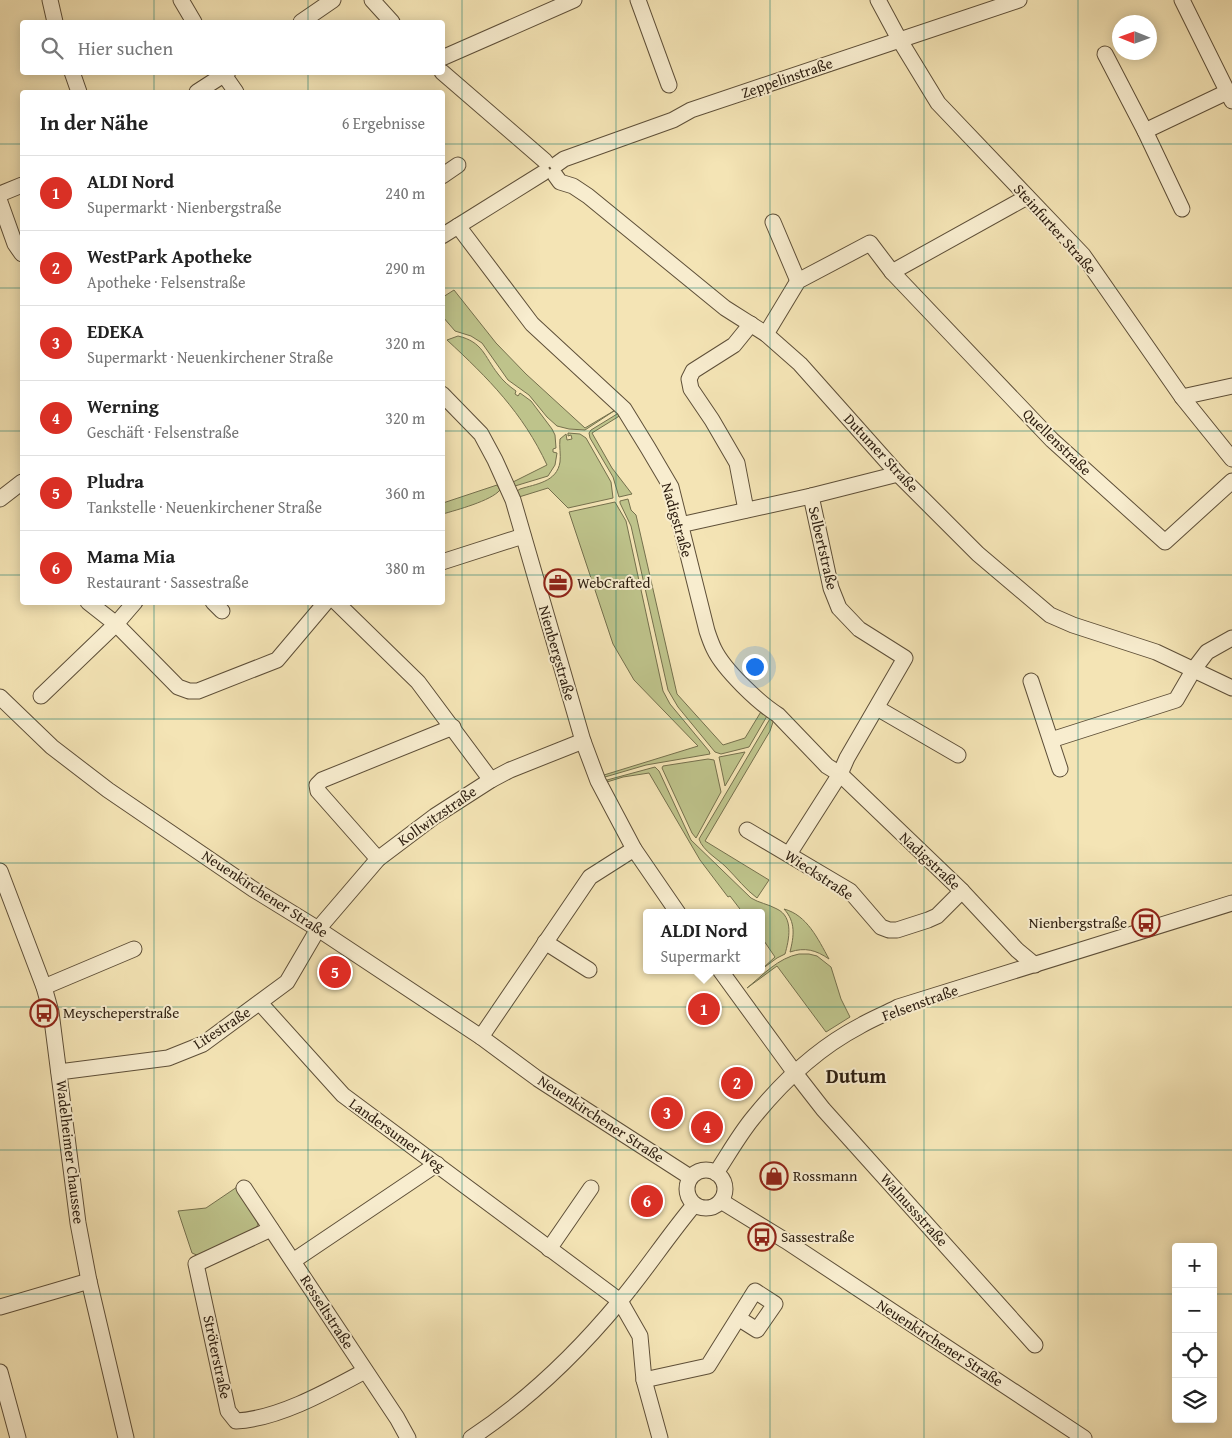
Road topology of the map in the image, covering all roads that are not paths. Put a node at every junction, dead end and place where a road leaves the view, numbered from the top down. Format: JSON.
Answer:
{"nodes":[{"id":1,"x":50,"y":0,"type":"edge"},
{"id":2,"x":181,"y":0,"type":"edge"},
{"id":3,"x":334,"y":0,"type":"edge"},
{"id":4,"x":372,"y":0,"type":"edge"},
{"id":5,"x":574,"y":0,"type":"edge"},
{"id":6,"x":638,"y":0,"type":"edge"},
{"id":7,"x":878,"y":0,"type":"edge"},
{"id":8,"x":1019,"y":0,"type":"edge"},
{"id":9,"x":1182,"y":0,"type":"edge"},
{"id":10,"x":55,"y":20,"type":"edge"},
{"id":11,"x":193,"y":20,"type":"edge"},
{"id":12,"x":304,"y":20,"type":"edge"},
{"id":13,"x":390,"y":20,"type":"edge"},
{"id":14,"x":899,"y":39,"type":"junction"},
{"id":15,"x":1105,"y":54,"type":"dead end"},
{"id":16,"x":445,"y":57,"type":"edge"},
{"id":17,"x":73,"y":75,"type":"edge"},
{"id":18,"x":222,"y":75,"type":"edge"},
{"id":19,"x":226,"y":75,"type":"edge"},
{"id":20,"x":445,"y":75,"type":"edge"},
{"id":21,"x":670,"y":85,"type":"dead end"},
{"id":22,"x":78,"y":90,"type":"edge"},
{"id":23,"x":200,"y":90,"type":"edge"},
{"id":24,"x":235,"y":90,"type":"edge"},
{"id":25,"x":1230,"y":96,"type":"edge"},
{"id":26,"x":1145,"y":131,"type":"junction"},
{"id":27,"x":458,"y":166,"type":"dead end"},
{"id":28,"x":550,"y":168,"type":"junction"},
{"id":29,"x":445,"y":174,"type":"edge"},
{"id":30,"x":20,"y":186,"type":"edge"},
{"id":31,"x":0,"y":194,"type":"edge"},
{"id":32,"x":1028,"y":197,"type":"junction"},
{"id":33,"x":0,"y":202,"type":"edge"},
{"id":34,"x":1182,"y":209,"type":"dead end"},
{"id":35,"x":773,"y":222,"type":"dead end"},
{"id":36,"x":458,"y":226,"type":"junction"},
{"id":37,"x":445,"y":234,"type":"edge"},
{"id":38,"x":20,"y":251,"type":"edge"},
{"id":39,"x":892,"y":272,"type":"junction"},
{"id":40,"x":798,"y":281,"type":"junction"},
{"id":41,"x":751,"y":324,"type":"junction"},
{"id":42,"x":766,"y":334,"type":"junction"},
{"id":43,"x":1232,"y":386,"type":"edge"},
{"id":44,"x":445,"y":397,"type":"edge"},
{"id":45,"x":1182,"y":397,"type":"junction"},
{"id":46,"x":1232,"y":459,"type":"edge"},
{"id":47,"x":898,"y":474,"type":"junction"},
{"id":48,"x":1232,"y":481,"type":"edge"},
{"id":49,"x":20,"y":484,"type":"edge"},
{"id":50,"x":811,"y":496,"type":"junction"},
{"id":51,"x":0,"y":499,"type":"edge"},
{"id":52,"x":746,"y":510,"type":"junction"},
{"id":53,"x":680,"y":525,"type":"junction"},
{"id":54,"x":523,"y":536,"type":"junction"},
{"id":55,"x":445,"y":561,"type":"edge"},
{"id":56,"x":92,"y":605,"type":"edge"},
{"id":57,"x":132,"y":605,"type":"edge"},
{"id":58,"x":323,"y":605,"type":"edge"},
{"id":59,"x":339,"y":605,"type":"edge"},
{"id":60,"x":116,"y":624,"type":"junction"},
{"id":61,"x":1232,"y":638,"type":"edge"},
{"id":62,"x":1194,"y":669,"type":"junction"},
{"id":63,"x":1031,"y":681,"type":"dead end"},
{"id":64,"x":1232,"y":688,"type":"edge"},
{"id":65,"x":41,"y":696,"type":"dead end"},
{"id":66,"x":0,"y":697,"type":"edge"},
{"id":67,"x":877,"y":708,"type":"junction"},
{"id":68,"x":453,"y":727,"type":"junction"},
{"id":69,"x":583,"y":740,"type":"junction"},
{"id":70,"x":1051,"y":740,"type":"junction"},
{"id":71,"x":958,"y":755,"type":"dead end"},
{"id":72,"x":1060,"y":769,"type":"dead end"},
{"id":73,"x":840,"y":774,"type":"junction"},
{"id":74,"x":491,"y":780,"type":"junction"},
{"id":75,"x":747,"y":830,"type":"dead end"},
{"id":76,"x":634,"y":849,"type":"junction"},
{"id":77,"x":789,"y":854,"type":"junction"},
{"id":78,"x":378,"y":858,"type":"junction"},
{"id":79,"x":0,"y":871,"type":"edge"},
{"id":80,"x":962,"y":891,"type":"junction"},
{"id":81,"x":1232,"y":904,"type":"edge"},
{"id":82,"x":675,"y":909,"type":"edge"},
{"id":83,"x":318,"y":929,"type":"junction"},
{"id":84,"x":545,"y":942,"type":"junction"},
{"id":85,"x":134,"y":949,"type":"dead end"},
{"id":86,"x":1036,"y":964,"type":"junction"},
{"id":87,"x":589,"y":970,"type":"dead end"},
{"id":88,"x":723,"y":974,"type":"edge"},
{"id":89,"x":44,"y":987,"type":"junction"},
{"id":90,"x":260,"y":1003,"type":"junction"},
{"id":91,"x":481,"y":1037,"type":"junction"},
{"id":92,"x":60,"y":1072,"type":"junction"},
{"id":93,"x":795,"y":1073,"type":"junction"},
{"id":94,"x":437,"y":1164,"type":"junction"},
{"id":95,"x":716,"y":1172,"type":"junction"},
{"id":96,"x":690,"y":1177,"type":"junction"},
{"id":97,"x":244,"y":1188,"type":"dead end"},
{"id":98,"x":591,"y":1188,"type":"dead end"},
{"id":99,"x":721,"y":1201,"type":"junction"},
{"id":100,"x":694,"y":1205,"type":"junction"},
{"id":101,"x":271,"y":1229,"type":"junction"},
{"id":102,"x":549,"y":1249,"type":"junction"},
{"id":103,"x":293,"y":1261,"type":"junction"},
{"id":104,"x":89,"y":1281,"type":"junction"},
{"id":105,"x":620,"y":1301,"type":"junction"},
{"id":106,"x":0,"y":1306,"type":"edge"},
{"id":107,"x":738,"y":1318,"type":"dead end"},
{"id":108,"x":1035,"y":1345,"type":"dead end"},
{"id":109,"x":365,"y":1371,"type":"junction"},
{"id":110,"x":0,"y":1372,"type":"edge"},
{"id":111,"x":644,"y":1380,"type":"junction"},
{"id":112,"x":18,"y":1438,"type":"edge"},
{"id":113,"x":126,"y":1438,"type":"edge"},
{"id":114,"x":408,"y":1438,"type":"edge"},
{"id":115,"x":471,"y":1438,"type":"edge"},
{"id":116,"x":660,"y":1438,"type":"edge"},
{"id":117,"x":1084,"y":1438,"type":"edge"}],
"edges":[{"from":1,"to":10,"type":"street"},
{"from":2,"to":11,"type":"street"},
{"from":3,"to":12,"type":"street"},
{"from":4,"to":13,"type":"street"},
{"from":5,"to":16,"type":"street"},
{"from":6,"to":21,"type":"street"},
{"from":7,"to":14,"type":"street","name":"Steinfurter Straße"},
{"from":8,"to":14,"type":"street","name":"Zeppelinstraße"},
{"from":9,"to":25,"type":"street"},
{"from":14,"to":28,"type":"street","name":"Zeppelinstraße"},
{"from":14,"to":32,"type":"street","name":"Steinfurter Straße"},
{"from":15,"to":26,"type":"street"},
{"from":17,"to":22,"type":"street"},
{"from":18,"to":23,"type":"street"},
{"from":19,"to":24,"type":"street"},
{"from":20,"to":28,"type":"street","name":"Dutumer Straße"},
{"from":25,"to":26,"type":"street"},
{"from":26,"to":34,"type":"street"},
{"from":27,"to":29,"type":"street"},
{"from":28,"to":36,"type":"street","name":"Zeppelinstraße"},
{"from":28,"to":41,"type":"street","name":"Dutumer Straße"},
{"from":30,"to":31,"type":"street"},
{"from":32,"to":39,"type":"street"},
{"from":32,"to":45,"type":"street","name":"Steinfurter Straße"},
{"from":33,"to":38,"type":"street"},
{"from":35,"to":40,"type":"street"},
{"from":36,"to":37,"type":"street","name":"Zeppelinstraße"},
{"from":36,"to":53,"type":"street","name":"Nadigstraße"},
{"from":39,"to":40,"type":"street"},
{"from":39,"to":48,"type":"street","name":"Quellenstraße"},
{"from":40,"to":42,"type":"street"},
{"from":41,"to":42,"type":"street","name":"Dutumer Straße"},
{"from":41,"to":52,"type":"street"},
{"from":42,"to":47,"type":"street","name":"Dutumer Straße"},
{"from":43,"to":45,"type":"street"},
{"from":44,"to":54,"type":"street","name":"Nienbergstraße"},
{"from":45,"to":46,"type":"street","name":"Steinfurter Straße"},
{"from":47,"to":50,"type":"street"},
{"from":47,"to":62,"type":"street","name":"Dutumer Straße"},
{"from":49,"to":51,"type":"street"},
{"from":50,"to":52,"type":"street"},
{"from":50,"to":67,"type":"street","name":"Selbertstraße"},
{"from":52,"to":53,"type":"street"},
{"from":53,"to":73,"type":"street","name":"Nadigstraße"},
{"from":54,"to":55,"type":"street"},
{"from":54,"to":69,"type":"street","name":"Nienbergstraße"},
{"from":56,"to":60,"type":"street"},
{"from":57,"to":60,"type":"street"},
{"from":58,"to":60,"type":"street"},
{"from":59,"to":68,"type":"street"},
{"from":60,"to":65,"type":"street"},
{"from":61,"to":62,"type":"street"},
{"from":62,"to":64,"type":"street","name":"Dutumer Straße"},
{"from":62,"to":70,"type":"street"},
{"from":63,"to":70,"type":"street"},
{"from":66,"to":83,"type":"street","name":"Neuenkirchener Straße"},
{"from":67,"to":71,"type":"street"},
{"from":67,"to":73,"type":"street","name":"Selbertstraße"},
{"from":68,"to":74,"type":"street"},
{"from":68,"to":78,"type":"street"},
{"from":69,"to":74,"type":"street","name":"Kollwitzstraße"},
{"from":69,"to":76,"type":"street","name":"Nienbergstraße"},
{"from":70,"to":72,"type":"street"},
{"from":73,"to":77,"type":"street"},
{"from":73,"to":80,"type":"street","name":"Nadigstraße"},
{"from":74,"to":78,"type":"street","name":"Kollwitzstraße"},
{"from":75,"to":77,"type":"street","name":"Wieckstraße"},
{"from":76,"to":82,"type":"street","name":"Nienbergstraße"},
{"from":76,"to":84,"type":"street"},
{"from":77,"to":80,"type":"street","name":"Wieckstraße"},
{"from":78,"to":83,"type":"street","name":"Kollwitzstraße"},
{"from":79,"to":89,"type":"street","name":"Wadelheimer Chaussee"},
{"from":80,"to":86,"type":"street","name":"Nadigstraße"},
{"from":81,"to":86,"type":"street","name":"Felsenstraße"},
{"from":83,"to":90,"type":"street","name":"Litestraße"},
{"from":83,"to":91,"type":"street","name":"Neuenkirchener Straße"},
{"from":84,"to":87,"type":"street"},
{"from":84,"to":91,"type":"street"},
{"from":85,"to":89,"type":"street"},
{"from":86,"to":93,"type":"street","name":"Felsenstraße"},
{"from":88,"to":93,"type":"street"},
{"from":89,"to":92,"type":"street","name":"Wadelheimer Chaussee"},
{"from":90,"to":92,"type":"street","name":"Litestraße"},
{"from":90,"to":94,"type":"street","name":"Landersumer Weg"},
{"from":91,"to":96,"type":"street","name":"Neuenkirchener Straße"},
{"from":92,"to":104,"type":"street","name":"Wadelheimer Chaussee"},
{"from":93,"to":95,"type":"street","name":"Felsenstraße"},
{"from":93,"to":108,"type":"street","name":"Walnussstraße"},
{"from":94,"to":102,"type":"street","name":"Landersumer Weg"},
{"from":94,"to":103,"type":"street"},
{"from":95,"to":96,"type":"street"},
{"from":95,"to":99,"type":"street"},
{"from":96,"to":100,"type":"street"},
{"from":97,"to":101,"type":"street","name":"Resseltstraße"},
{"from":98,"to":102,"type":"street"},
{"from":99,"to":100,"type":"street"},
{"from":99,"to":117,"type":"street","name":"Neuenkirchener Straße"},
{"from":100,"to":105,"type":"street"},
{"from":101,"to":103,"type":"street","name":"Resseltstraße"},
{"from":101,"to":109,"type":"street","name":"Ströterstraße"},
{"from":102,"to":105,"type":"street","name":"Landersumer Weg"},
{"from":103,"to":109,"type":"street","name":"Resseltstraße"},
{"from":104,"to":106,"type":"street"},
{"from":104,"to":113,"type":"street","name":"Wadelheimer Chaussee"},
{"from":105,"to":111,"type":"street","name":"Landersumer Weg"},
{"from":105,"to":115,"type":"street"},
{"from":107,"to":111,"type":"street"},
{"from":109,"to":114,"type":"street","name":"Resseltstraße"},
{"from":110,"to":112,"type":"street"},
{"from":111,"to":116,"type":"street","name":"Landersumer Weg"}]}
